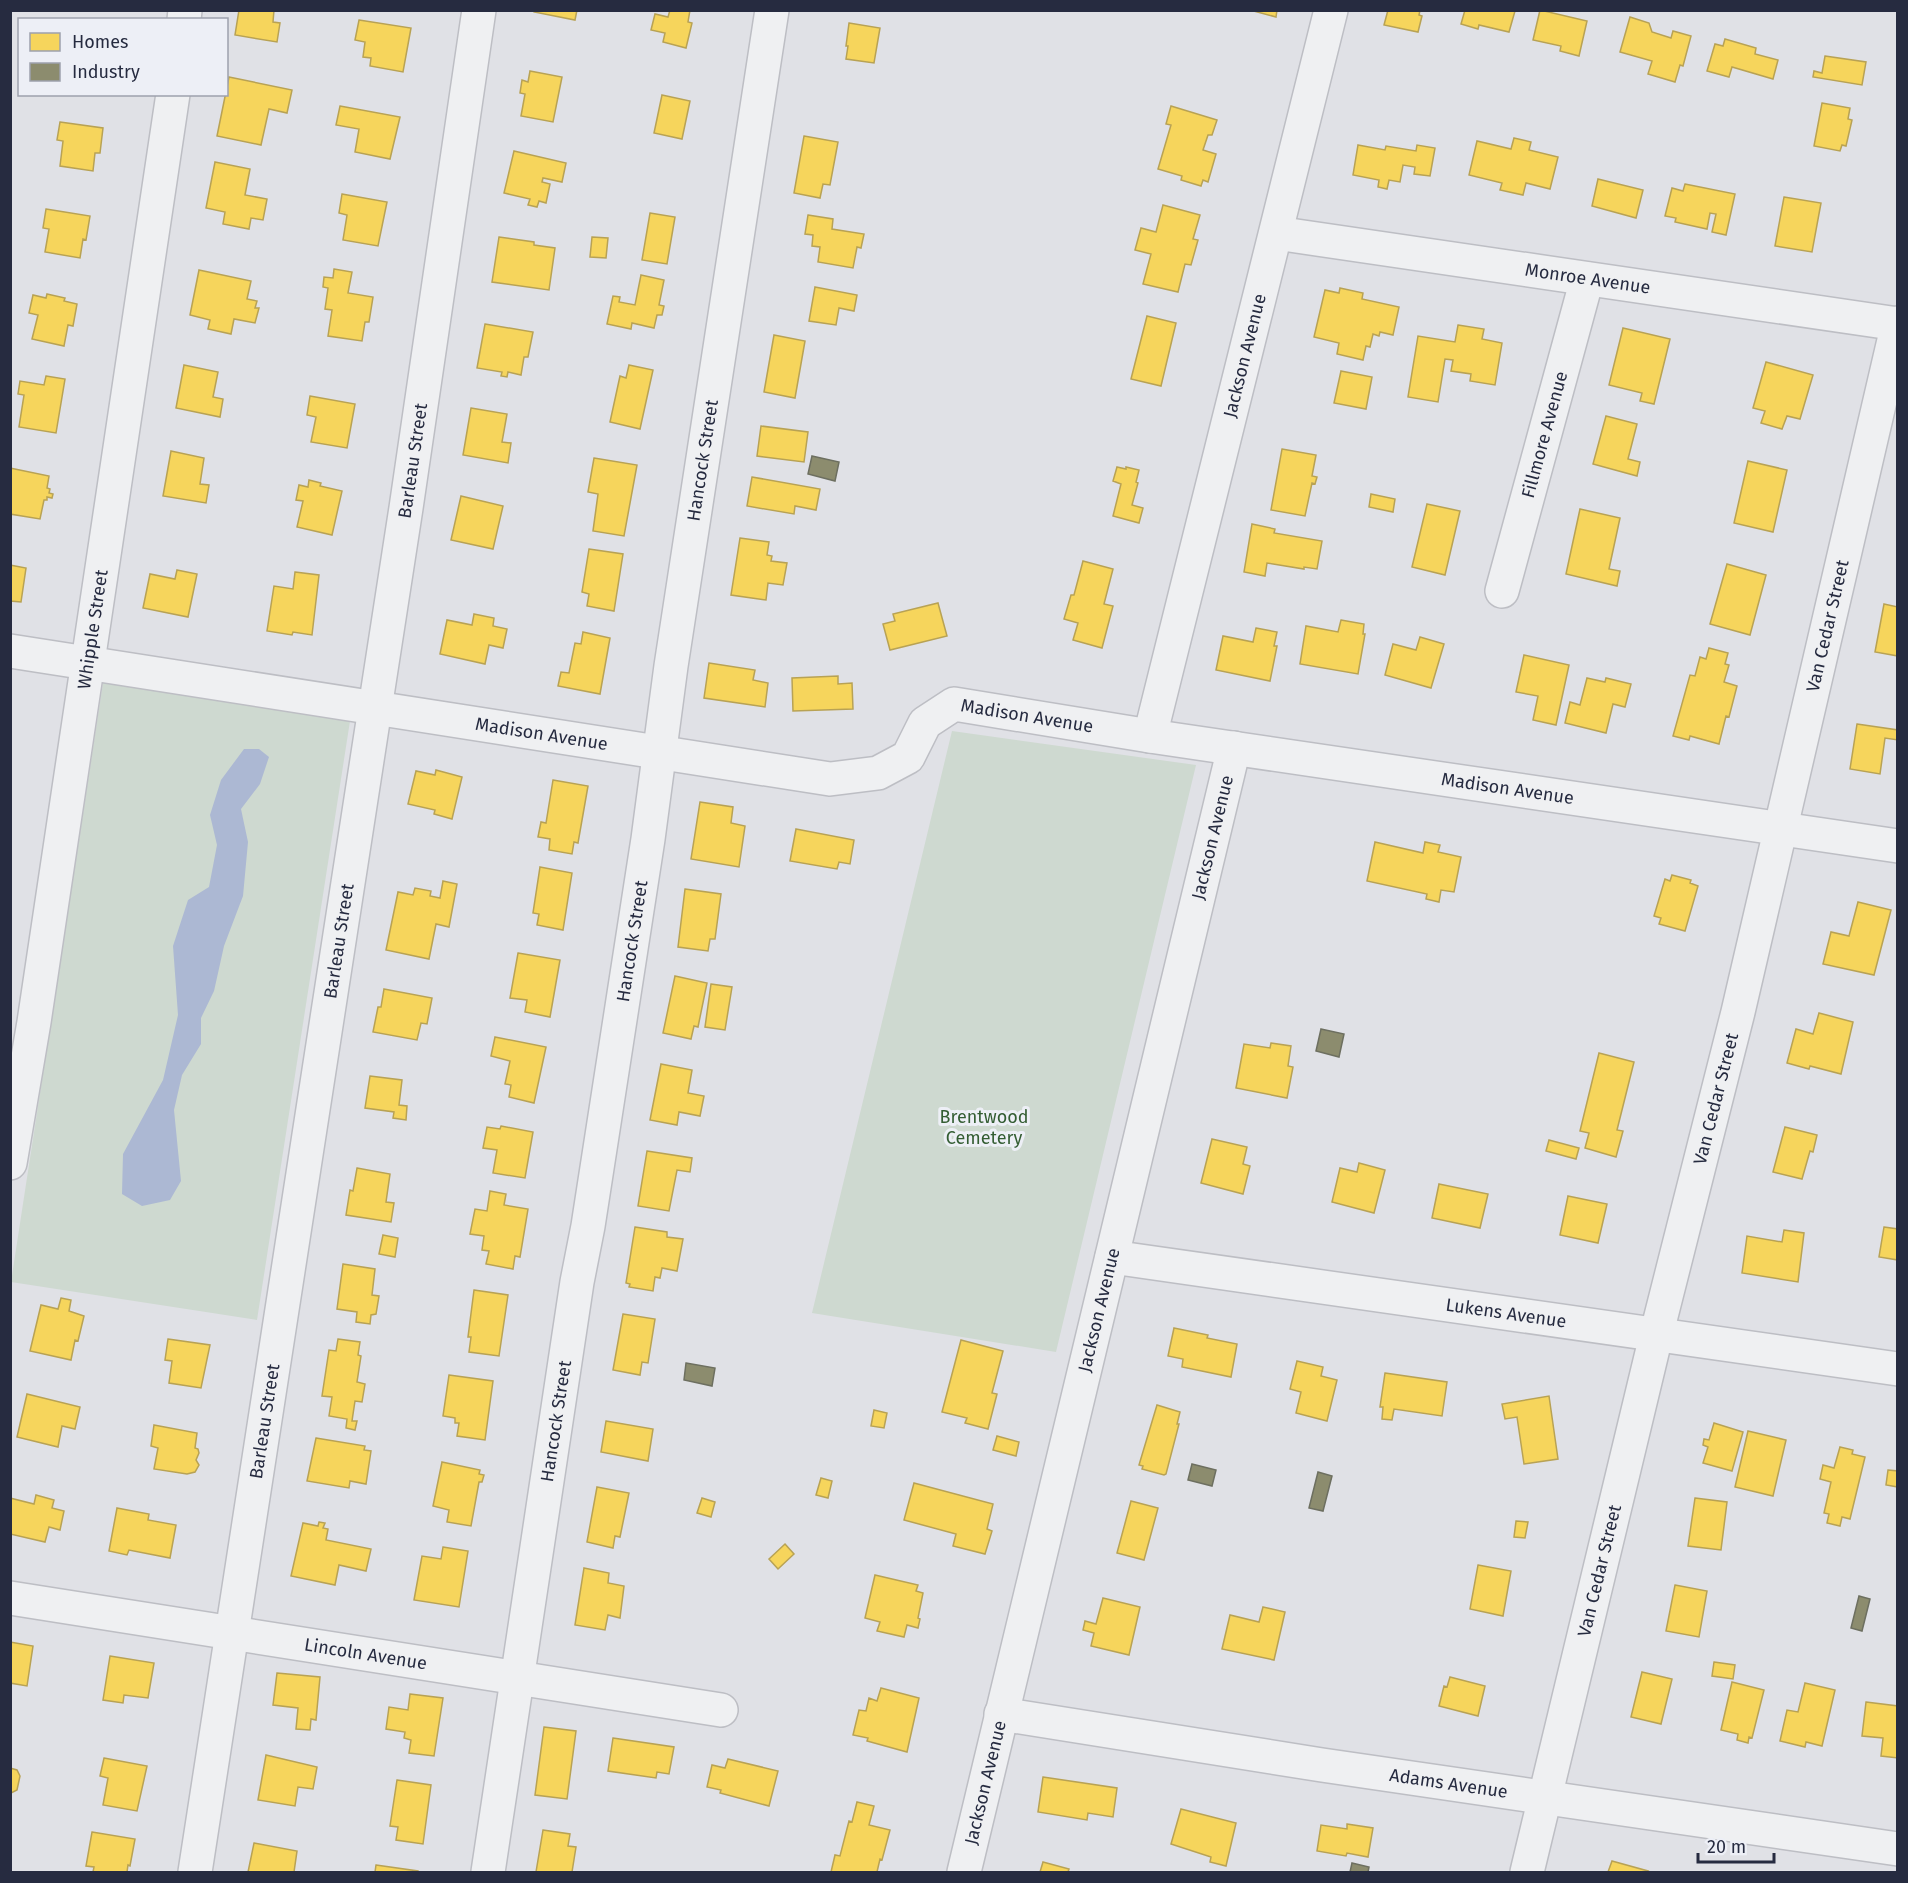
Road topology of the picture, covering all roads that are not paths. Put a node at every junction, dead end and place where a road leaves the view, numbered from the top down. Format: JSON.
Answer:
{"nodes":[{"id":1,"x":479,"y":10,"type":"edge"},
{"id":2,"x":772,"y":10,"type":"edge"},
{"id":3,"x":1331,"y":10,"type":"edge"},
{"id":4,"x":173,"y":96,"type":"edge"},
{"id":5,"x":1276,"y":233,"type":"junction"},
{"id":6,"x":1587,"y":279,"type":"junction"},
{"id":7,"x":1897,"y":324,"type":"edge"},
{"id":8,"x":1502,"y":591,"type":"dead end"},
{"id":9,"x":10,"y":651,"type":"edge"},
{"id":10,"x":88,"y":663,"type":"junction"},
{"id":11,"x":374,"y":708,"type":"junction"},
{"id":12,"x":1150,"y":736,"type":"junction"},
{"id":13,"x":1234,"y":748,"type":"junction"},
{"id":14,"x":659,"y":753,"type":"junction"},
{"id":15,"x":1780,"y":829,"type":"junction"},
{"id":16,"x":1898,"y":846,"type":"edge"},
{"id":17,"x":10,"y":1163,"type":"edge"},
{"id":18,"x":1112,"y":1257,"type":"junction"},
{"id":19,"x":1656,"y":1336,"type":"junction"},
{"id":20,"x":1898,"y":1369,"type":"edge"},
{"id":21,"x":10,"y":1598,"type":"edge"},
{"id":22,"x":232,"y":1633,"type":"junction"},
{"id":23,"x":519,"y":1677,"type":"junction"},
{"id":24,"x":721,"y":1710,"type":"dead end"},
{"id":25,"x":1002,"y":1714,"type":"junction"},
{"id":26,"x":1545,"y":1798,"type":"junction"},
{"id":27,"x":1898,"y":1849,"type":"edge"},
{"id":28,"x":195,"y":1872,"type":"edge"},
{"id":29,"x":488,"y":1872,"type":"edge"},
{"id":30,"x":964,"y":1872,"type":"edge"},
{"id":31,"x":1527,"y":1872,"type":"edge"}],
"edges":[{"from":1,"to":11,"type":"street","name":"Barleau Street"},
{"from":2,"to":14,"type":"street","name":"Hancock Street"},
{"from":3,"to":5,"type":"street","name":"Jackson Avenue"},
{"from":4,"to":10,"type":"street","name":"Whipple Street"},
{"from":5,"to":6,"type":"street","name":"Monroe Avenue"},
{"from":5,"to":12,"type":"street","name":"Jackson Avenue"},
{"from":6,"to":7,"type":"street","name":"Monroe Avenue"},
{"from":6,"to":8,"type":"street","name":"Fillmore Avenue"},
{"from":7,"to":15,"type":"street","name":"Van Cedar Street"},
{"from":9,"to":10,"type":"street","name":"Madison Avenue"},
{"from":10,"to":11,"type":"street","name":"Madison Avenue"},
{"from":10,"to":17,"type":"street","name":"Whipple Street"},
{"from":11,"to":14,"type":"street","name":"Madison Avenue"},
{"from":11,"to":22,"type":"street","name":"Barleau Street"},
{"from":12,"to":13,"type":"street","name":"Madison Avenue"},
{"from":12,"to":14,"type":"street","name":"Madison Avenue"},
{"from":13,"to":15,"type":"street","name":"Madison Avenue"},
{"from":13,"to":18,"type":"street","name":"Jackson Avenue"},
{"from":14,"to":23,"type":"street","name":"Hancock Street"},
{"from":15,"to":16,"type":"street","name":"Madison Avenue"},
{"from":15,"to":19,"type":"street","name":"Van Cedar Street"},
{"from":18,"to":19,"type":"street","name":"Lukens Avenue"},
{"from":18,"to":25,"type":"street","name":"Jackson Avenue"},
{"from":19,"to":20,"type":"street","name":"Lukens Avenue"},
{"from":19,"to":26,"type":"street","name":"Van Cedar Street"},
{"from":21,"to":22,"type":"street","name":"Lincoln Avenue"},
{"from":22,"to":23,"type":"street","name":"Lincoln Avenue"},
{"from":22,"to":28,"type":"street","name":"Barleau Street"},
{"from":23,"to":24,"type":"street","name":"Lincoln Avenue"},
{"from":23,"to":29,"type":"street","name":"Hancock Street"},
{"from":25,"to":26,"type":"street","name":"Adams Avenue"},
{"from":25,"to":30,"type":"street","name":"Jackson Avenue"},
{"from":26,"to":27,"type":"street","name":"Adams Avenue"},
{"from":26,"to":31,"type":"street","name":"Van Cedar Street"}]}
